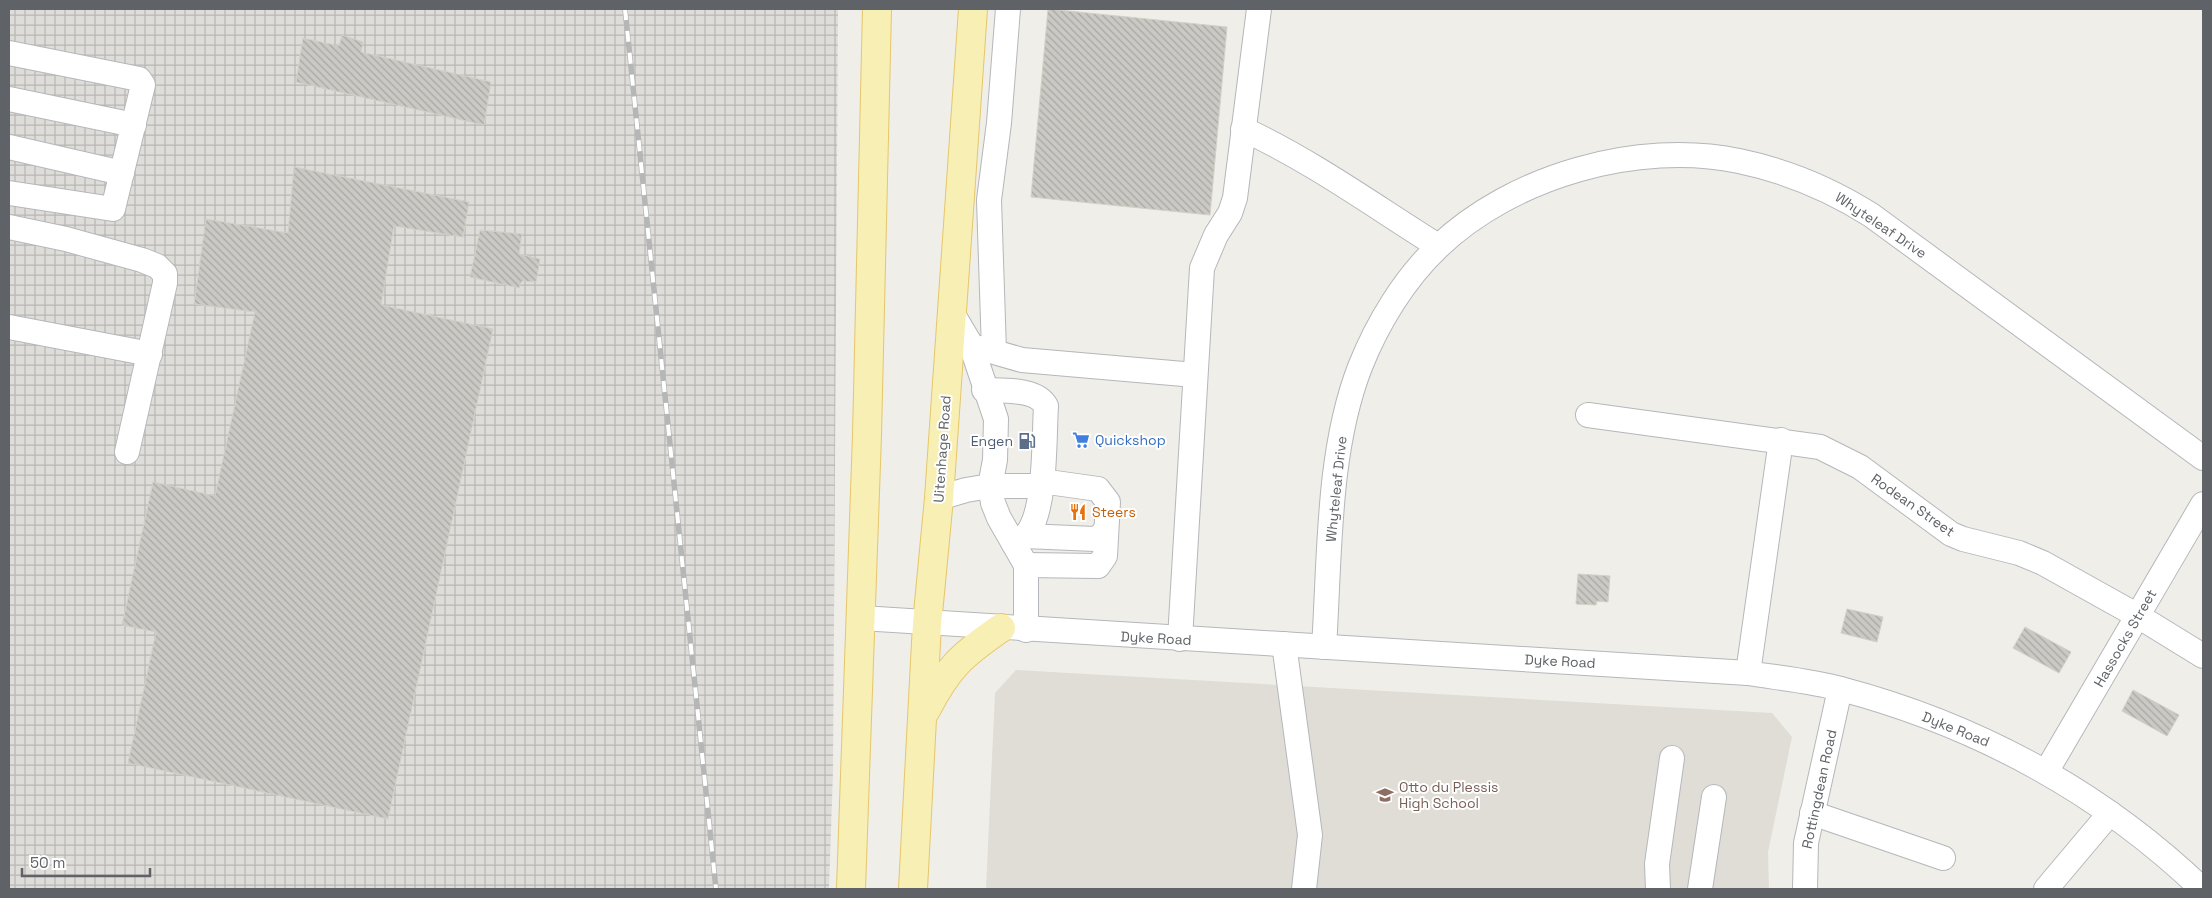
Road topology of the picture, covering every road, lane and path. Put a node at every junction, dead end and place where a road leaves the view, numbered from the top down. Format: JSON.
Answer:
{"nodes":[{"id":1,"x":877,"y":9,"type":"edge"},
{"id":2,"x":973,"y":9,"type":"edge"},
{"id":3,"x":1008,"y":9,"type":"edge"},
{"id":4,"x":1258,"y":9,"type":"edge"},
{"id":5,"x":9,"y":53,"type":"edge"},
{"id":6,"x":9,"y":99,"type":"edge"},
{"id":7,"x":134,"y":125,"type":"junction"},
{"id":8,"x":1243,"y":129,"type":"junction"},
{"id":9,"x":9,"y":147,"type":"edge"},
{"id":10,"x":122,"y":172,"type":"junction"},
{"id":11,"x":9,"y":193,"type":"edge"},
{"id":12,"x":9,"y":227,"type":"edge"},
{"id":13,"x":1438,"y":246,"type":"junction"},
{"id":14,"x":952,"y":313,"type":"junction"},
{"id":15,"x":9,"y":327,"type":"edge"},
{"id":16,"x":971,"y":345,"type":"junction"},
{"id":17,"x":994,"y":351,"type":"junction"},
{"id":18,"x":150,"y":354,"type":"junction"},
{"id":19,"x":1195,"y":375,"type":"junction"},
{"id":20,"x":984,"y":390,"type":"junction"},
{"id":21,"x":1588,"y":415,"type":"dead end"},
{"id":22,"x":1781,"y":440,"type":"junction"},
{"id":23,"x":127,"y":452,"type":"dead end"},
{"id":24,"x":2203,"y":458,"type":"edge"},
{"id":25,"x":1041,"y":483,"type":"junction"},
{"id":26,"x":990,"y":486,"type":"junction"},
{"id":27,"x":939,"y":498,"type":"junction"},
{"id":28,"x":2203,"y":504,"type":"edge"},
{"id":29,"x":1106,"y":529,"type":"junction"},
{"id":30,"x":1020,"y":540,"type":"junction"},
{"id":31,"x":1026,"y":565,"type":"junction"},
{"id":32,"x":2138,"y":616,"type":"junction"},
{"id":33,"x":861,"y":618,"type":"junction"},
{"id":34,"x":927,"y":624,"type":"junction"},
{"id":35,"x":1014,"y":629,"type":"junction"},
{"id":36,"x":1180,"y":639,"type":"junction"},
{"id":37,"x":1284,"y":644,"type":"junction"},
{"id":38,"x":1324,"y":647,"type":"junction"},
{"id":39,"x":2203,"y":656,"type":"edge"},
{"id":40,"x":1748,"y":673,"type":"junction"},
{"id":41,"x":1840,"y":689,"type":"junction"},
{"id":42,"x":923,"y":716,"type":"junction"},
{"id":43,"x":1672,"y":758,"type":"dead end"},
{"id":44,"x":2046,"y":772,"type":"junction"},
{"id":45,"x":1714,"y":797,"type":"dead end"},
{"id":46,"x":2110,"y":813,"type":"junction"},
{"id":47,"x":1812,"y":814,"type":"junction"},
{"id":48,"x":1943,"y":858,"type":"dead end"},
{"id":49,"x":850,"y":889,"type":"edge"},
{"id":50,"x":913,"y":889,"type":"edge"},
{"id":51,"x":1304,"y":889,"type":"edge"},
{"id":52,"x":1658,"y":889,"type":"edge"},
{"id":53,"x":1700,"y":889,"type":"edge"},
{"id":54,"x":1804,"y":889,"type":"edge"},
{"id":55,"x":2046,"y":889,"type":"edge"},
{"id":56,"x":2202,"y":889,"type":"edge"}],
"edges":[{"from":1,"to":33,"type":"main road"},
{"from":2,"to":14,"type":"main road","name":"Uitenhage Road"},
{"from":3,"to":17,"type":"street"},
{"from":4,"to":8,"type":"street"},
{"from":5,"to":7,"type":"street"},
{"from":6,"to":7,"type":"street"},
{"from":7,"to":10,"type":"street"},
{"from":8,"to":13,"type":"street"},
{"from":8,"to":19,"type":"street"},
{"from":9,"to":10,"type":"street"},
{"from":10,"to":11,"type":"street"},
{"from":12,"to":18,"type":"street"},
{"from":13,"to":24,"type":"street","name":"Whyteleaf Drive"},
{"from":13,"to":38,"type":"street","name":"Whyteleaf Drive"},
{"from":14,"to":16,"type":"street"},
{"from":14,"to":27,"type":"main road","name":"Uitenhage Road"},
{"from":15,"to":18,"type":"street"},
{"from":16,"to":17,"type":"street"},
{"from":16,"to":20,"type":"street"},
{"from":17,"to":19,"type":"street"},
{"from":18,"to":23,"type":"street"},
{"from":19,"to":36,"type":"street"},
{"from":20,"to":25,"type":"street"},
{"from":20,"to":26,"type":"street"},
{"from":21,"to":22,"type":"street","name":"Rodean Street"},
{"from":22,"to":32,"type":"street","name":"Rodean Street"},
{"from":22,"to":40,"type":"street"},
{"from":25,"to":26,"type":"street"},
{"from":25,"to":29,"type":"street"},
{"from":25,"to":30,"type":"street"},
{"from":26,"to":27,"type":"street"},
{"from":26,"to":30,"type":"street"},
{"from":27,"to":34,"type":"main road","name":"Uitenhage Road"},
{"from":28,"to":32,"type":"street","name":"Hassocks Street"},
{"from":29,"to":30,"type":"street"},
{"from":29,"to":31,"type":"street"},
{"from":30,"to":31,"type":"street"},
{"from":31,"to":35,"type":"street"},
{"from":32,"to":39,"type":"street","name":"Rodean Street"},
{"from":32,"to":44,"type":"street","name":"Hassocks Street"},
{"from":33,"to":34,"type":"street","name":"Dyke Road"},
{"from":33,"to":49,"type":"main road"},
{"from":34,"to":35,"type":"street","name":"Dyke Road"},
{"from":34,"to":42,"type":"main road","name":"Uitenhage Road"},
{"from":35,"to":36,"type":"street","name":"Dyke Road"},
{"from":35,"to":42,"type":"main road"},
{"from":36,"to":37,"type":"street","name":"Dyke Road"},
{"from":37,"to":38,"type":"street","name":"Dyke Road"},
{"from":37,"to":51,"type":"street"},
{"from":38,"to":40,"type":"street","name":"Dyke Road"},
{"from":40,"to":41,"type":"street","name":"Dyke Road"},
{"from":41,"to":44,"type":"street","name":"Dyke Road"},
{"from":41,"to":47,"type":"street","name":"Rottingdean Road"},
{"from":42,"to":50,"type":"main road","name":"Uitenhage Road"},
{"from":43,"to":52,"type":"street"},
{"from":44,"to":46,"type":"street","name":"Dyke Road"},
{"from":45,"to":53,"type":"street"},
{"from":46,"to":55,"type":"street"},
{"from":46,"to":56,"type":"street","name":"Dyke Road"},
{"from":47,"to":48,"type":"street"},
{"from":47,"to":54,"type":"street","name":"Rottingdean Road"}]}
